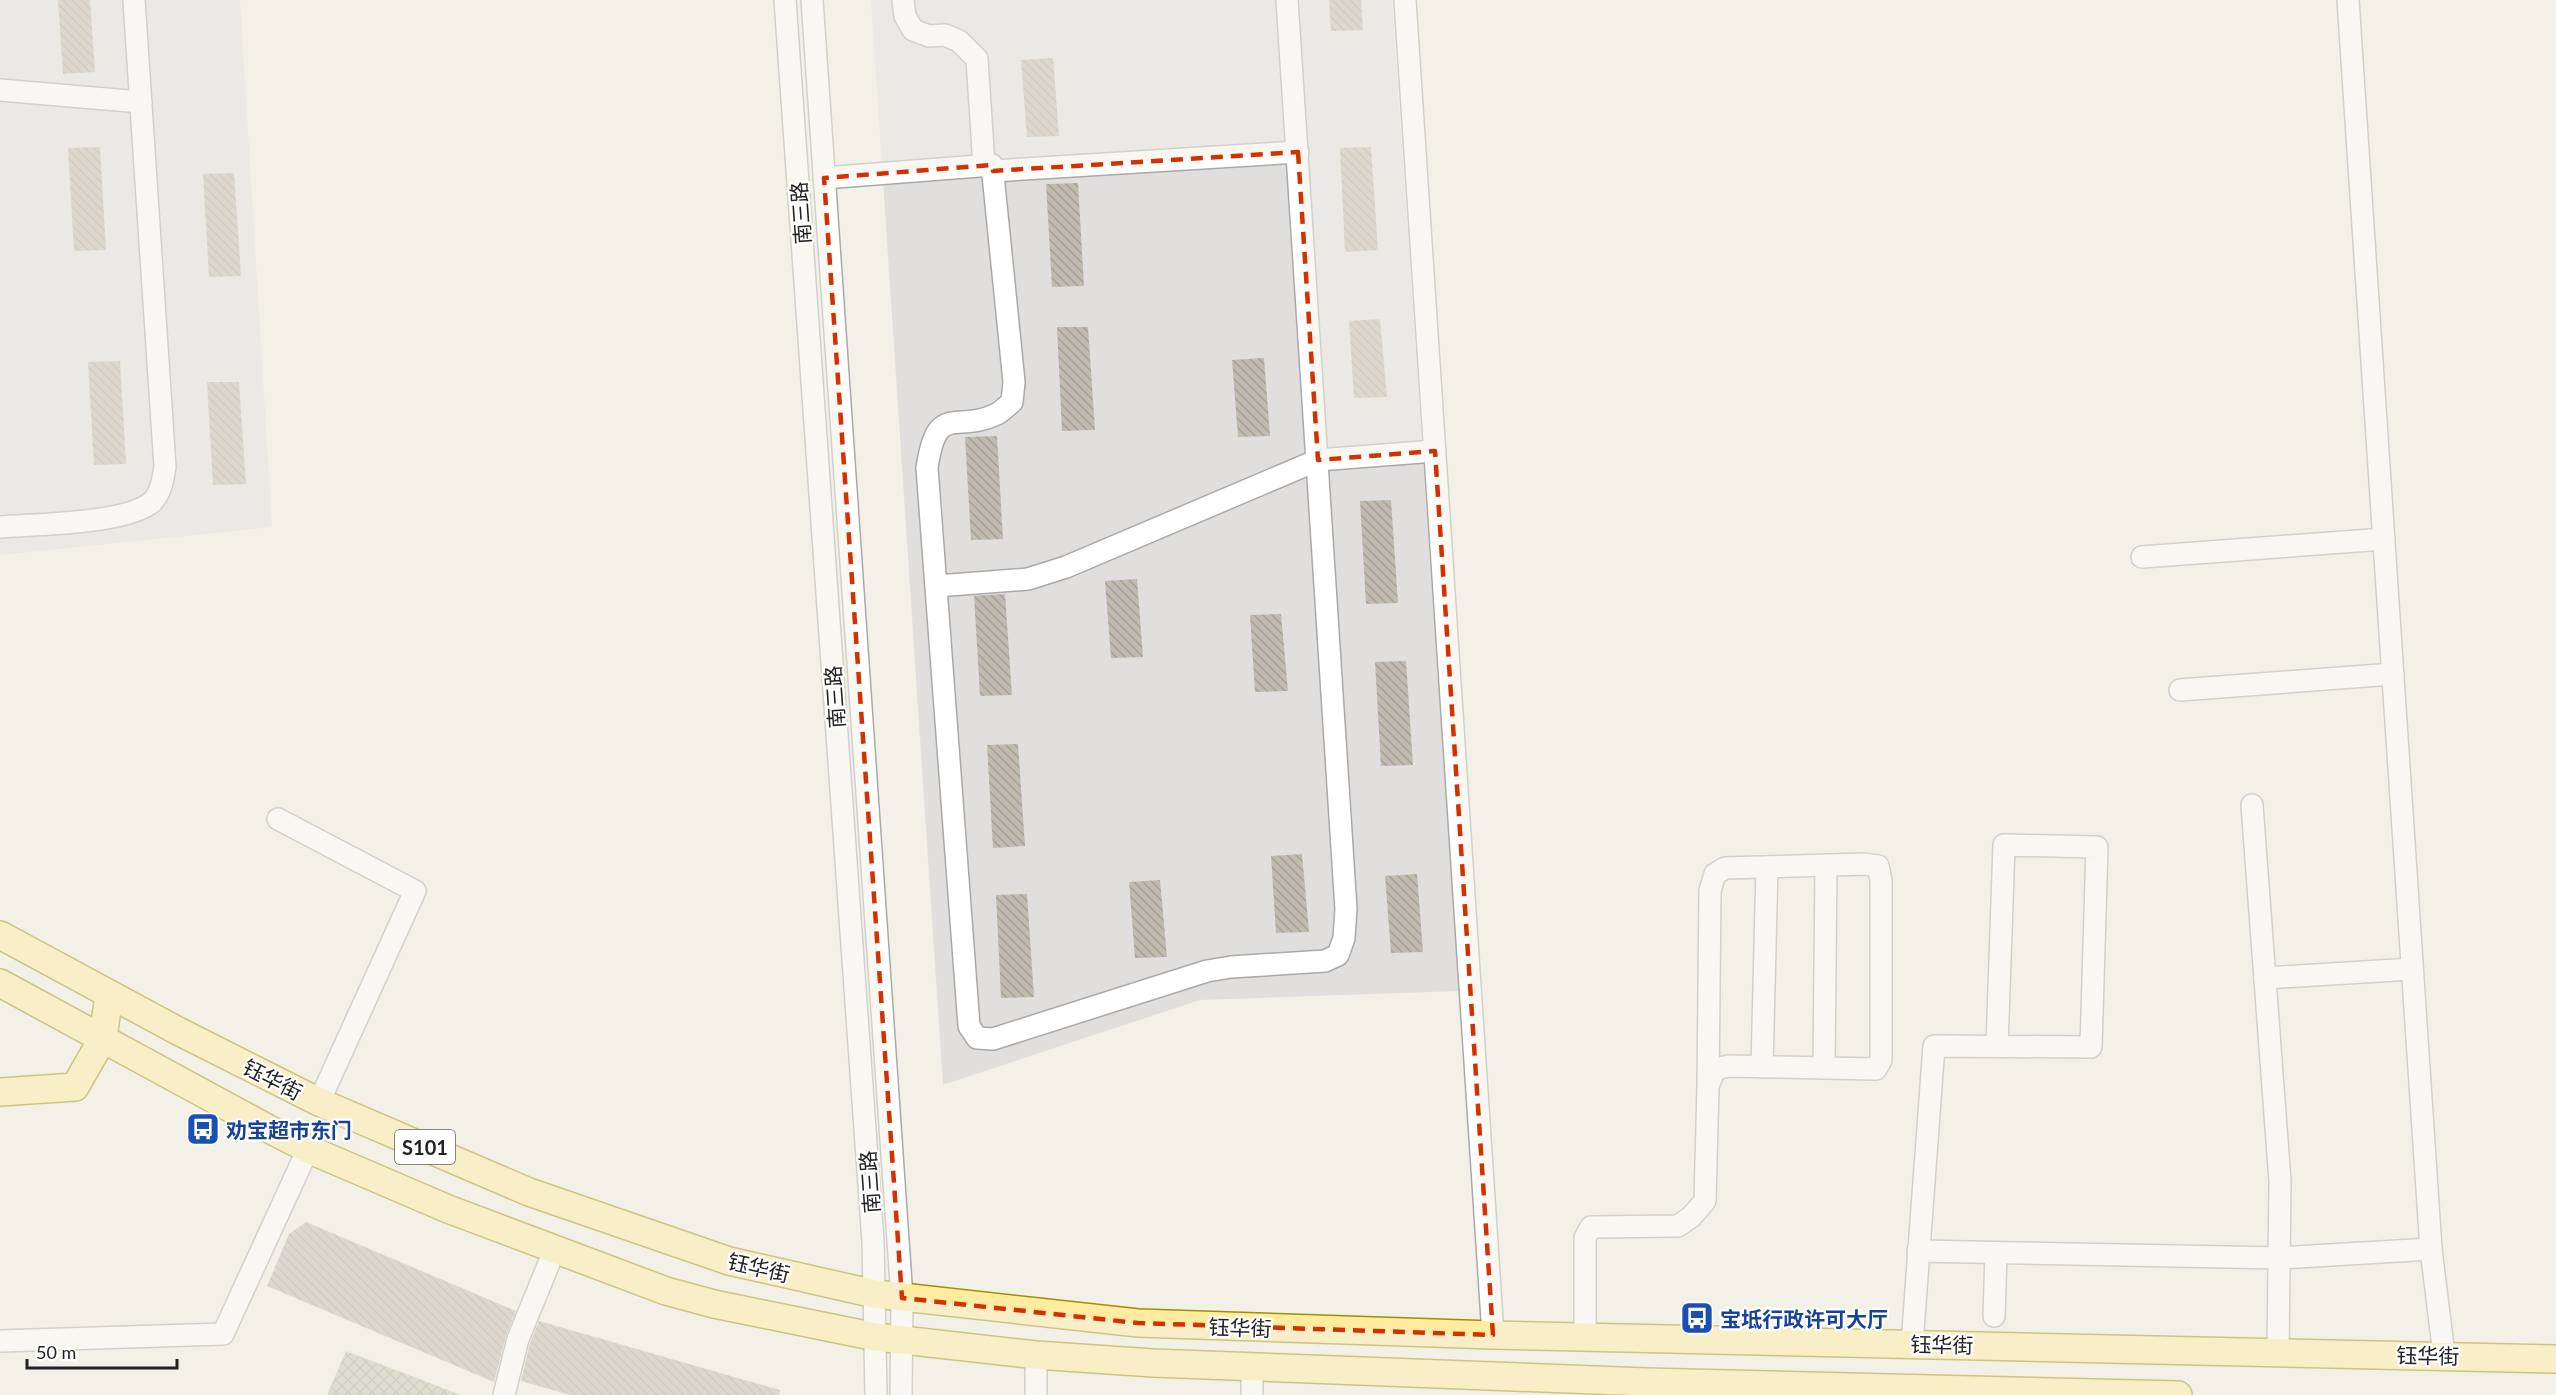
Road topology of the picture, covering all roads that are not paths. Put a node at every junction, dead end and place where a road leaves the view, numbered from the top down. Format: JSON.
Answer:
{"nodes":[{"id":1,"x":134,"y":0,"type":"edge"},
{"id":2,"x":785,"y":0,"type":"edge"},
{"id":3,"x":812,"y":0,"type":"edge"},
{"id":4,"x":903,"y":0,"type":"edge"},
{"id":5,"x":1287,"y":0,"type":"edge"},
{"id":6,"x":1405,"y":0,"type":"edge"},
{"id":7,"x":2348,"y":0,"type":"edge"},
{"id":8,"x":0,"y":90,"type":"edge"},
{"id":9,"x":141,"y":102,"type":"junction"},
{"id":10,"x":1298,"y":152,"type":"junction"},
{"id":11,"x":988,"y":168,"type":"junction"},
{"id":12,"x":824,"y":178,"type":"junction"},
{"id":13,"x":1435,"y":451,"type":"junction"},
{"id":14,"x":1317,"y":460,"type":"junction"},
{"id":15,"x":0,"y":527,"type":"edge"},
{"id":16,"x":2384,"y":539,"type":"junction"},
{"id":17,"x":2142,"y":557,"type":"dead end"},
{"id":18,"x":937,"y":585,"type":"junction"},
{"id":19,"x":2393,"y":675,"type":"junction"},
{"id":20,"x":2180,"y":690,"type":"dead end"},
{"id":21,"x":2252,"y":805,"type":"dead end"},
{"id":22,"x":278,"y":819,"type":"dead end"},
{"id":23,"x":1826,"y":865,"type":"junction"},
{"id":24,"x":1767,"y":867,"type":"junction"},
{"id":25,"x":0,"y":935,"type":"edge"},
{"id":26,"x":2412,"y":969,"type":"junction"},
{"id":27,"x":2265,"y":978,"type":"junction"},
{"id":28,"x":0,"y":983,"type":"edge"},
{"id":29,"x":109,"y":994,"type":"junction"},
{"id":30,"x":103,"y":1038,"type":"junction"},
{"id":31,"x":1997,"y":1046,"type":"junction"},
{"id":32,"x":1762,"y":1067,"type":"junction"},
{"id":33,"x":1824,"y":1068,"type":"junction"},
{"id":34,"x":1708,"y":1086,"type":"junction"},
{"id":35,"x":0,"y":1092,"type":"edge"},
{"id":36,"x":319,"y":1102,"type":"junction"},
{"id":37,"x":308,"y":1149,"type":"junction"},
{"id":38,"x":2431,"y":1249,"type":"junction"},
{"id":39,"x":554,"y":1251,"type":"junction"},
{"id":40,"x":1918,"y":1251,"type":"junction"},
{"id":41,"x":1996,"y":1252,"type":"junction"},
{"id":42,"x":2280,"y":1258,"type":"junction"},
{"id":43,"x":875,"y":1294,"type":"junction"},
{"id":44,"x":902,"y":1298,"type":"junction"},
{"id":45,"x":1994,"y":1316,"type":"dead end"},
{"id":46,"x":1493,"y":1335,"type":"junction"},
{"id":47,"x":1585,"y":1335,"type":"junction"},
{"id":48,"x":889,"y":1338,"type":"junction"},
{"id":49,"x":0,"y":1341,"type":"edge"},
{"id":50,"x":1912,"y":1344,"type":"junction"},
{"id":51,"x":2278,"y":1352,"type":"junction"},
{"id":52,"x":1036,"y":1355,"type":"junction"},
{"id":53,"x":2444,"y":1355,"type":"junction"},
{"id":54,"x":2556,"y":1359,"type":"edge"},
{"id":55,"x":1252,"y":1367,"type":"junction"},
{"id":56,"x":1646,"y":1389,"type":"edge"},
{"id":57,"x":504,"y":1395,"type":"edge"},
{"id":58,"x":876,"y":1395,"type":"edge"},
{"id":59,"x":901,"y":1395,"type":"edge"},
{"id":60,"x":1035,"y":1395,"type":"edge"},
{"id":61,"x":1252,"y":1395,"type":"edge"},
{"id":62,"x":2105,"y":1395,"type":"edge"},
{"id":63,"x":2178,"y":1395,"type":"edge"}],
"edges":[{"from":1,"to":9,"type":"street"},
{"from":2,"to":43,"type":"street","name":"南三路"},
{"from":3,"to":12,"type":"street","name":"南三路"},
{"from":4,"to":11,"type":"street"},
{"from":5,"to":10,"type":"street"},
{"from":6,"to":13,"type":"street"},
{"from":7,"to":16,"type":"street"},
{"from":8,"to":9,"type":"street"},
{"from":9,"to":15,"type":"street"},
{"from":10,"to":11,"type":"street"},
{"from":10,"to":14,"type":"street"},
{"from":11,"to":12,"type":"street"},
{"from":11,"to":18,"type":"street"},
{"from":12,"to":44,"type":"street","name":"南三路"},
{"from":13,"to":14,"type":"street"},
{"from":13,"to":46,"type":"street"},
{"from":14,"to":18,"type":"street"},
{"from":14,"to":18,"type":"street"},
{"from":16,"to":17,"type":"street"},
{"from":16,"to":19,"type":"street"},
{"from":19,"to":20,"type":"street"},
{"from":19,"to":26,"type":"street"},
{"from":21,"to":27,"type":"street"},
{"from":22,"to":36,"type":"street"},
{"from":23,"to":24,"type":"street"},
{"from":23,"to":33,"type":"street"},
{"from":23,"to":33,"type":"street"},
{"from":24,"to":32,"type":"street"},
{"from":24,"to":34,"type":"street"},
{"from":25,"to":29,"type":"main road","name":"钰华街","number":"S101"},
{"from":26,"to":27,"type":"street"},
{"from":26,"to":38,"type":"street"},
{"from":27,"to":42,"type":"street"},
{"from":28,"to":30,"type":"main road","name":"钰华街","number":"S101"},
{"from":29,"to":30,"type":"main road"},
{"from":29,"to":36,"type":"main road","name":"钰华街","number":"S101"},
{"from":30,"to":35,"type":"main road"},
{"from":30,"to":37,"type":"main road","name":"钰华街","number":"S101"},
{"from":31,"to":31,"type":"street"},
{"from":31,"to":40,"type":"street"},
{"from":32,"to":33,"type":"street"},
{"from":32,"to":34,"type":"street"},
{"from":34,"to":47,"type":"street"},
{"from":36,"to":43,"type":"main road","name":"钰华街","number":"S101"},
{"from":37,"to":39,"type":"main road","name":"钰华街","number":"S101"},
{"from":37,"to":49,"type":"street"},
{"from":38,"to":42,"type":"street"},
{"from":38,"to":53,"type":"street"},
{"from":39,"to":48,"type":"main road","name":"钰华街","number":"S101"},
{"from":39,"to":57,"type":"street"},
{"from":40,"to":41,"type":"street"},
{"from":40,"to":50,"type":"street"},
{"from":41,"to":42,"type":"street"},
{"from":41,"to":45,"type":"street"},
{"from":42,"to":51,"type":"street"},
{"from":43,"to":44,"type":"main road","name":"钰华街","number":"S101"},
{"from":43,"to":48,"type":"street","name":"南三路"},
{"from":44,"to":46,"type":"main road","name":"钰华街","number":"S101"},
{"from":44,"to":48,"type":"street","name":"南三路"},
{"from":46,"to":47,"type":"main road","name":"钰华街","number":"S101"},
{"from":47,"to":50,"type":"main road","name":"钰华街","number":"S101"},
{"from":48,"to":52,"type":"main road","name":"钰华街","number":"S101"},
{"from":48,"to":58,"type":"street","name":"南三路"},
{"from":48,"to":59,"type":"street","name":"南三路"},
{"from":50,"to":51,"type":"main road","name":"钰华街","number":"S101"},
{"from":51,"to":53,"type":"main road","name":"钰华街","number":"S101"},
{"from":52,"to":55,"type":"main road","name":"钰华街","number":"S101"},
{"from":52,"to":60,"type":"street"},
{"from":53,"to":54,"type":"main road","name":"钰华街","number":"S101"},
{"from":55,"to":56,"type":"main road","name":"钰华街","number":"S101"},
{"from":55,"to":61,"type":"street"},
{"from":56,"to":62,"type":"main road","name":"钰华街","number":"S101"},
{"from":62,"to":63,"type":"main road","name":"钰华街","number":"S101"}]}
